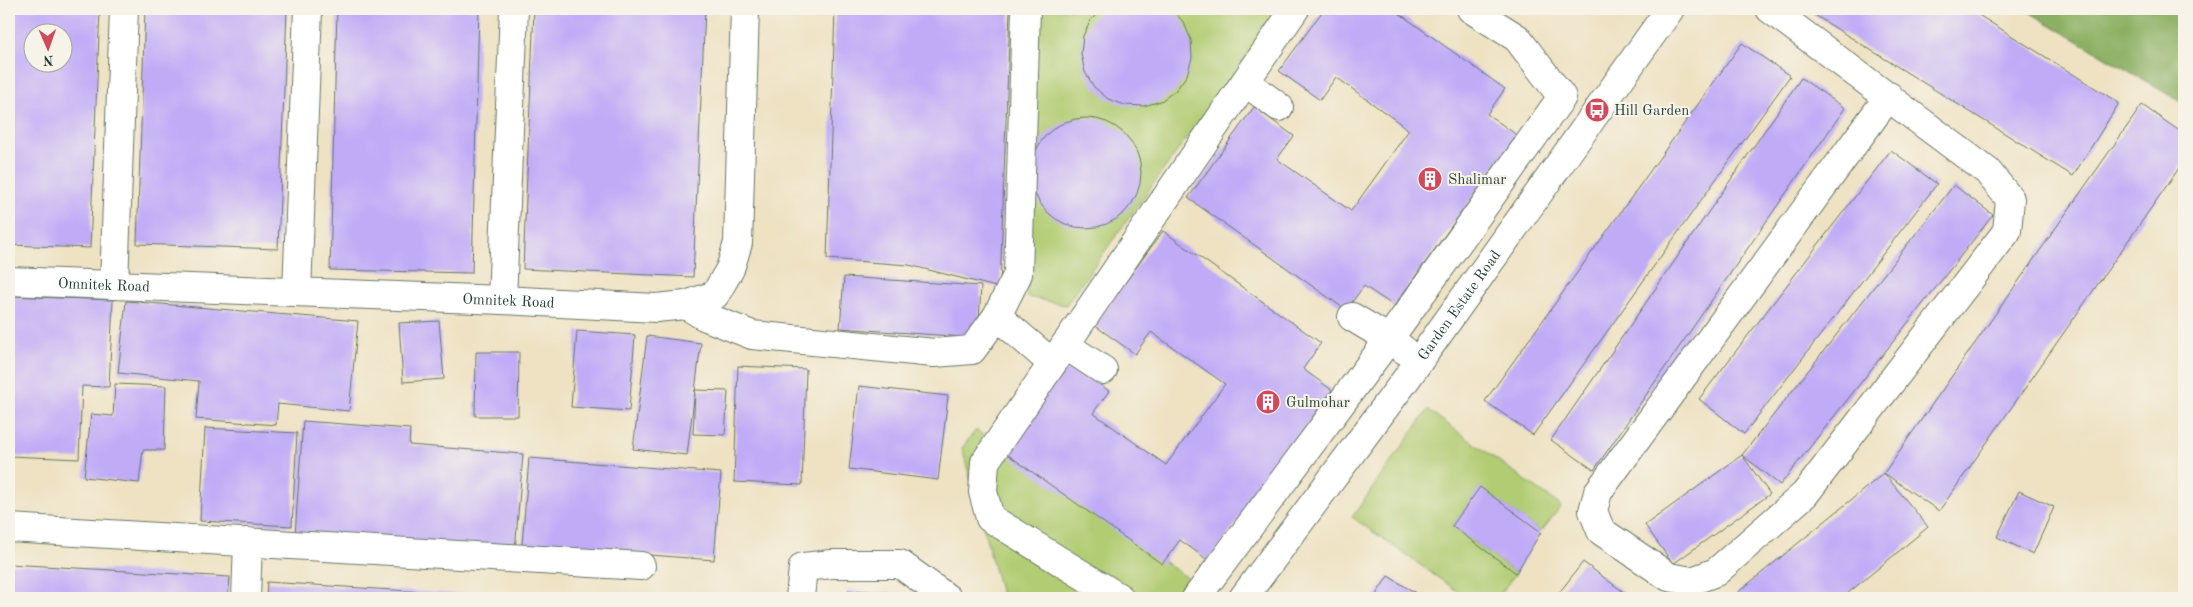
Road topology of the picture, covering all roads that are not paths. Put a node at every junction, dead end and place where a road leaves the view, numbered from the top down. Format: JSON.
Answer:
{"nodes":[{"id":1,"x":124,"y":9,"type":"edge"},
{"id":2,"x":308,"y":9,"type":"edge"},
{"id":3,"x":514,"y":9,"type":"edge"},
{"id":4,"x":746,"y":9,"type":"edge"},
{"id":5,"x":1026,"y":9,"type":"edge"},
{"id":6,"x":1295,"y":9,"type":"edge"},
{"id":7,"x":1471,"y":9,"type":"edge"},
{"id":8,"x":1670,"y":9,"type":"edge"},
{"id":9,"x":1770,"y":9,"type":"edge"},
{"id":10,"x":1245,"y":82,"type":"junction"},
{"id":11,"x":1889,"y":96,"type":"junction"},
{"id":12,"x":1279,"y":107,"type":"dead end"},
{"id":13,"x":9,"y":281,"type":"edge"},
{"id":14,"x":114,"y":285,"type":"junction"},
{"id":15,"x":297,"y":292,"type":"junction"},
{"id":16,"x":502,"y":300,"type":"junction"},
{"id":17,"x":686,"y":305,"type":"junction"},
{"id":18,"x":997,"y":316,"type":"junction"},
{"id":19,"x":1352,"y":317,"type":"dead end"},
{"id":20,"x":1389,"y":338,"type":"junction"},
{"id":21,"x":1059,"y":354,"type":"junction"},
{"id":22,"x":1419,"y":362,"type":"junction"},
{"id":23,"x":1103,"y":370,"type":"dead end"},
{"id":24,"x":9,"y":528,"type":"edge"},
{"id":25,"x":248,"y":542,"type":"junction"},
{"id":26,"x":641,"y":566,"type":"dead end"},
{"id":27,"x":246,"y":598,"type":"edge"},
{"id":28,"x":800,"y":598,"type":"edge"},
{"id":29,"x":947,"y":598,"type":"edge"},
{"id":30,"x":1120,"y":598,"type":"edge"},
{"id":31,"x":1196,"y":598,"type":"edge"},
{"id":32,"x":1242,"y":598,"type":"edge"}],
"edges":[{"from":1,"to":14,"type":"street"},
{"from":2,"to":15,"type":"street"},
{"from":3,"to":16,"type":"street"},
{"from":4,"to":17,"type":"street","name":"Omnitek Road"},
{"from":5,"to":18,"type":"street"},
{"from":6,"to":10,"type":"street"},
{"from":7,"to":20,"type":"street"},
{"from":8,"to":22,"type":"street","name":"Garden Estate Road"},
{"from":9,"to":11,"type":"street"},
{"from":10,"to":12,"type":"street"},
{"from":10,"to":21,"type":"street"},
{"from":11,"to":11,"type":"street"},
{"from":13,"to":14,"type":"street","name":"Omnitek Road"},
{"from":14,"to":15,"type":"street","name":"Omnitek Road"},
{"from":15,"to":16,"type":"street","name":"Omnitek Road"},
{"from":16,"to":17,"type":"street","name":"Omnitek Road"},
{"from":17,"to":18,"type":"street"},
{"from":18,"to":21,"type":"street"},
{"from":19,"to":20,"type":"street"},
{"from":20,"to":22,"type":"street"},
{"from":20,"to":31,"type":"street"},
{"from":21,"to":23,"type":"street"},
{"from":21,"to":30,"type":"street"},
{"from":22,"to":32,"type":"street","name":"Garden Estate Road"},
{"from":24,"to":25,"type":"street"},
{"from":25,"to":26,"type":"street"},
{"from":25,"to":27,"type":"street"},
{"from":28,"to":29,"type":"street"}]}
